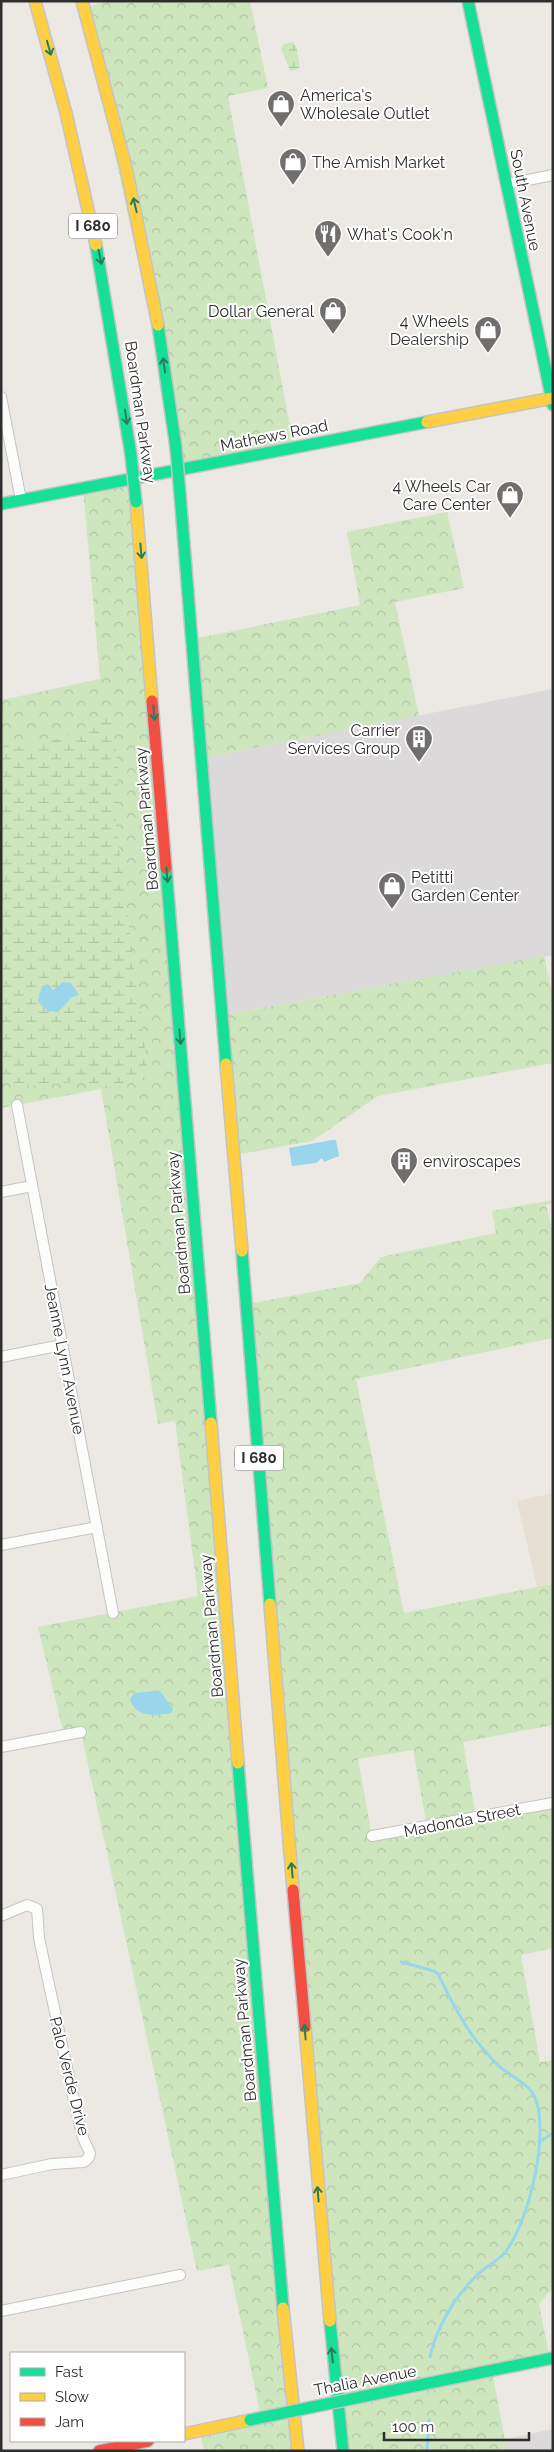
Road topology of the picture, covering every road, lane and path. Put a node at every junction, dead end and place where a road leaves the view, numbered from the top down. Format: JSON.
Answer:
{"nodes":[{"id":1,"x":35,"y":1,"type":"edge"},
{"id":2,"x":82,"y":1,"type":"edge"},
{"id":3,"x":468,"y":1,"type":"edge"},
{"id":4,"x":553,"y":175,"type":"edge"},
{"id":5,"x":507,"y":184,"type":"junction"},
{"id":6,"x":1,"y":397,"type":"edge"},
{"id":7,"x":552,"y":401,"type":"edge"},
{"id":8,"x":21,"y":500,"type":"junction"},
{"id":9,"x":1,"y":504,"type":"edge"},
{"id":10,"x":17,"y":1105,"type":"dead end"},
{"id":11,"x":32,"y":1186,"type":"junction"},
{"id":12,"x":1,"y":1192,"type":"edge"},
{"id":13,"x":62,"y":1345,"type":"junction"},
{"id":14,"x":1,"y":1357,"type":"edge"},
{"id":15,"x":97,"y":1527,"type":"junction"},
{"id":16,"x":1,"y":1545,"type":"edge"},
{"id":17,"x":113,"y":1613,"type":"dead end"},
{"id":18,"x":81,"y":1732,"type":"dead end"},
{"id":19,"x":1,"y":1747,"type":"edge"},
{"id":20,"x":553,"y":1803,"type":"edge"},
{"id":21,"x":372,"y":1836,"type":"dead end"},
{"id":22,"x":1,"y":1916,"type":"edge"},
{"id":23,"x":1,"y":2174,"type":"edge"},
{"id":24,"x":180,"y":2275,"type":"dead end"},
{"id":25,"x":1,"y":2311,"type":"edge"},
{"id":26,"x":553,"y":2358,"type":"edge"},
{"id":27,"x":185,"y":2434,"type":"edge"},
{"id":28,"x":143,"y":2442,"type":"edge"},
{"id":29,"x":98,"y":2451,"type":"edge"},
{"id":30,"x":298,"y":2451,"type":"edge"},
{"id":31,"x":343,"y":2451,"type":"edge"}],
"edges":[{"from":1,"to":30,"type":"main road","name":"Boardman Parkway","number":"I 680","one_way":true,"bridge":true},
{"from":31,"to":2,"type":"main road","name":"Boardman Parkway","number":"I 680","one_way":true,"bridge":true},
{"from":3,"to":5,"type":"main road","name":"South Avenue"},
{"from":4,"to":5,"type":"street"},
{"from":5,"to":7,"type":"main road","name":"South Avenue"},
{"from":6,"to":8,"type":"street"},
{"from":7,"to":8,"type":"main road","name":"Mathews Road"},
{"from":8,"to":9,"type":"main road","name":"Mathews Road"},
{"from":10,"to":11,"type":"street","name":"Jeanne Lynn Avenue"},
{"from":11,"to":12,"type":"street"},
{"from":11,"to":13,"type":"street","name":"Jeanne Lynn Avenue"},
{"from":13,"to":14,"type":"street"},
{"from":13,"to":15,"type":"street","name":"Jeanne Lynn Avenue"},
{"from":15,"to":16,"type":"street"},
{"from":15,"to":17,"type":"street","name":"Jeanne Lynn Avenue"},
{"from":18,"to":19,"type":"street"},
{"from":20,"to":21,"type":"street","name":"Madonda Street"},
{"from":22,"to":23,"type":"street","name":"Palo Verde Drive"},
{"from":24,"to":25,"type":"street"},
{"from":26,"to":27,"type":"main road","name":"Thalia Avenue","bridge":true},
{"from":28,"to":29,"type":"main road"}]}
